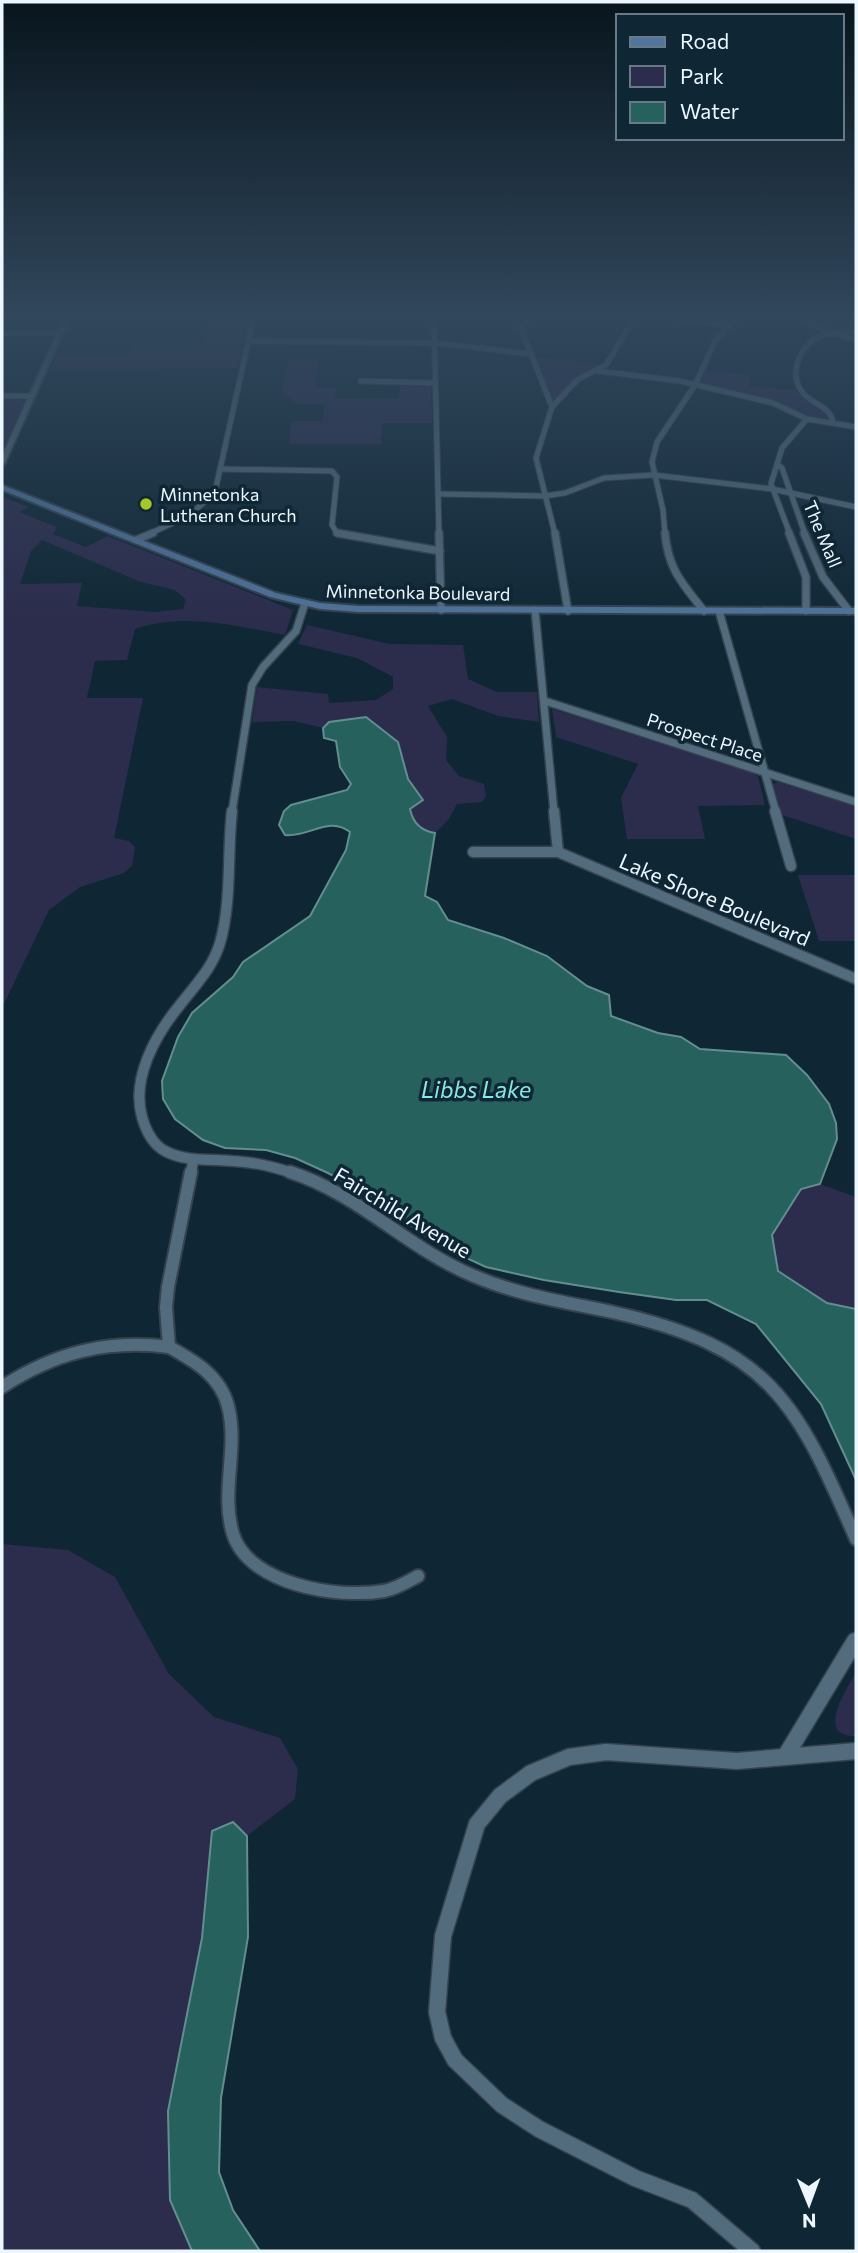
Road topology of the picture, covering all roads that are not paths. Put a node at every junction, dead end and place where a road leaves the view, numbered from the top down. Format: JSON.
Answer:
{"nodes":[{"id":1,"x":18,"y":425,"type":"edge"},
{"id":2,"x":229,"y":425,"type":"edge"},
{"id":3,"x":437,"y":425,"type":"edge"},
{"id":4,"x":546,"y":425,"type":"edge"},
{"id":5,"x":668,"y":425,"type":"edge"},
{"id":6,"x":801,"y":425,"type":"edge"},
{"id":7,"x":2,"y":463,"type":"edge"},
{"id":8,"x":777,"y":464,"type":"junction"},
{"id":9,"x":219,"y":468,"type":"junction"},
{"id":10,"x":654,"y":475,"type":"junction"},
{"id":11,"x":2,"y":487,"type":"edge"},
{"id":12,"x":772,"y":489,"type":"junction"},
{"id":13,"x":789,"y":493,"type":"junction"},
{"id":14,"x":439,"y":494,"type":"junction"},
{"id":15,"x":544,"y":496,"type":"junction"},
{"id":16,"x":856,"y":507,"type":"edge"},
{"id":17,"x":136,"y":540,"type":"junction"},
{"id":18,"x":440,"y":551,"type":"junction"},
{"id":19,"x":305,"y":603,"type":"junction"},
{"id":20,"x":441,"y":610,"type":"junction"},
{"id":21,"x":535,"y":610,"type":"junction"},
{"id":22,"x":568,"y":611,"type":"junction"},
{"id":23,"x":704,"y":611,"type":"junction"},
{"id":24,"x":719,"y":611,"type":"junction"},
{"id":25,"x":806,"y":611,"type":"junction"},
{"id":26,"x":853,"y":611,"type":"edge"},
{"id":27,"x":545,"y":701,"type":"junction"},
{"id":28,"x":763,"y":773,"type":"junction"},
{"id":29,"x":856,"y":803,"type":"edge"},
{"id":30,"x":473,"y":852,"type":"dead end"},
{"id":31,"x":558,"y":852,"type":"junction"},
{"id":32,"x":791,"y":866,"type":"dead end"},
{"id":33,"x":856,"y":979,"type":"edge"},
{"id":34,"x":193,"y":1161,"type":"junction"},
{"id":35,"x":169,"y":1347,"type":"junction"},
{"id":36,"x":2,"y":1387,"type":"edge"},
{"id":37,"x":856,"y":1539,"type":"edge"},
{"id":38,"x":418,"y":1576,"type":"dead end"},
{"id":39,"x":856,"y":1640,"type":"edge"},
{"id":40,"x":856,"y":1751,"type":"edge"},
{"id":41,"x":785,"y":1757,"type":"junction"},
{"id":42,"x":752,"y":2251,"type":"edge"}],
"edges":[{"from":1,"to":7,"type":"street"},
{"from":2,"to":9,"type":"street"},
{"from":3,"to":14,"type":"street"},
{"from":4,"to":15,"type":"street"},
{"from":5,"to":10,"type":"street"},
{"from":6,"to":8,"type":"street"},
{"from":8,"to":12,"type":"street"},
{"from":8,"to":13,"type":"street","name":"The Mall"},
{"from":9,"to":17,"type":"street"},
{"from":9,"to":18,"type":"street"},
{"from":10,"to":12,"type":"street"},
{"from":10,"to":15,"type":"street"},
{"from":10,"to":23,"type":"street"},
{"from":11,"to":17,"type":"main road","name":"Minnetonka Boulevard"},
{"from":12,"to":13,"type":"street"},
{"from":12,"to":25,"type":"street","name":"The Mall"},
{"from":13,"to":16,"type":"street"},
{"from":13,"to":26,"type":"street","name":"The Mall"},
{"from":14,"to":15,"type":"street"},
{"from":14,"to":18,"type":"street"},
{"from":15,"to":22,"type":"street"},
{"from":17,"to":19,"type":"main road","name":"Minnetonka Boulevard"},
{"from":18,"to":20,"type":"street"},
{"from":19,"to":20,"type":"main road","name":"Minnetonka Boulevard"},
{"from":19,"to":34,"type":"street","name":"Fairchild Avenue"},
{"from":20,"to":21,"type":"main road","name":"Minnetonka Boulevard"},
{"from":21,"to":22,"type":"main road","name":"Minnetonka Boulevard"},
{"from":21,"to":27,"type":"street"},
{"from":22,"to":23,"type":"main road","name":"Minnetonka Boulevard"},
{"from":23,"to":24,"type":"main road","name":"Minnetonka Boulevard"},
{"from":24,"to":25,"type":"main road","name":"Minnetonka Boulevard"},
{"from":24,"to":28,"type":"street"},
{"from":25,"to":26,"type":"main road","name":"Minnetonka Boulevard"},
{"from":27,"to":28,"type":"street","name":"Prospect Place"},
{"from":27,"to":31,"type":"street"},
{"from":28,"to":29,"type":"street","name":"Prospect Place"},
{"from":28,"to":32,"type":"street"},
{"from":30,"to":31,"type":"street","name":"Lake Shore Boulevard"},
{"from":31,"to":33,"type":"street","name":"Lake Shore Boulevard"},
{"from":34,"to":35,"type":"street"},
{"from":34,"to":37,"type":"street","name":"Fairchild Avenue"},
{"from":35,"to":36,"type":"street"},
{"from":35,"to":38,"type":"street"},
{"from":39,"to":41,"type":"street"},
{"from":40,"to":41,"type":"street"},
{"from":41,"to":42,"type":"street"}]}
